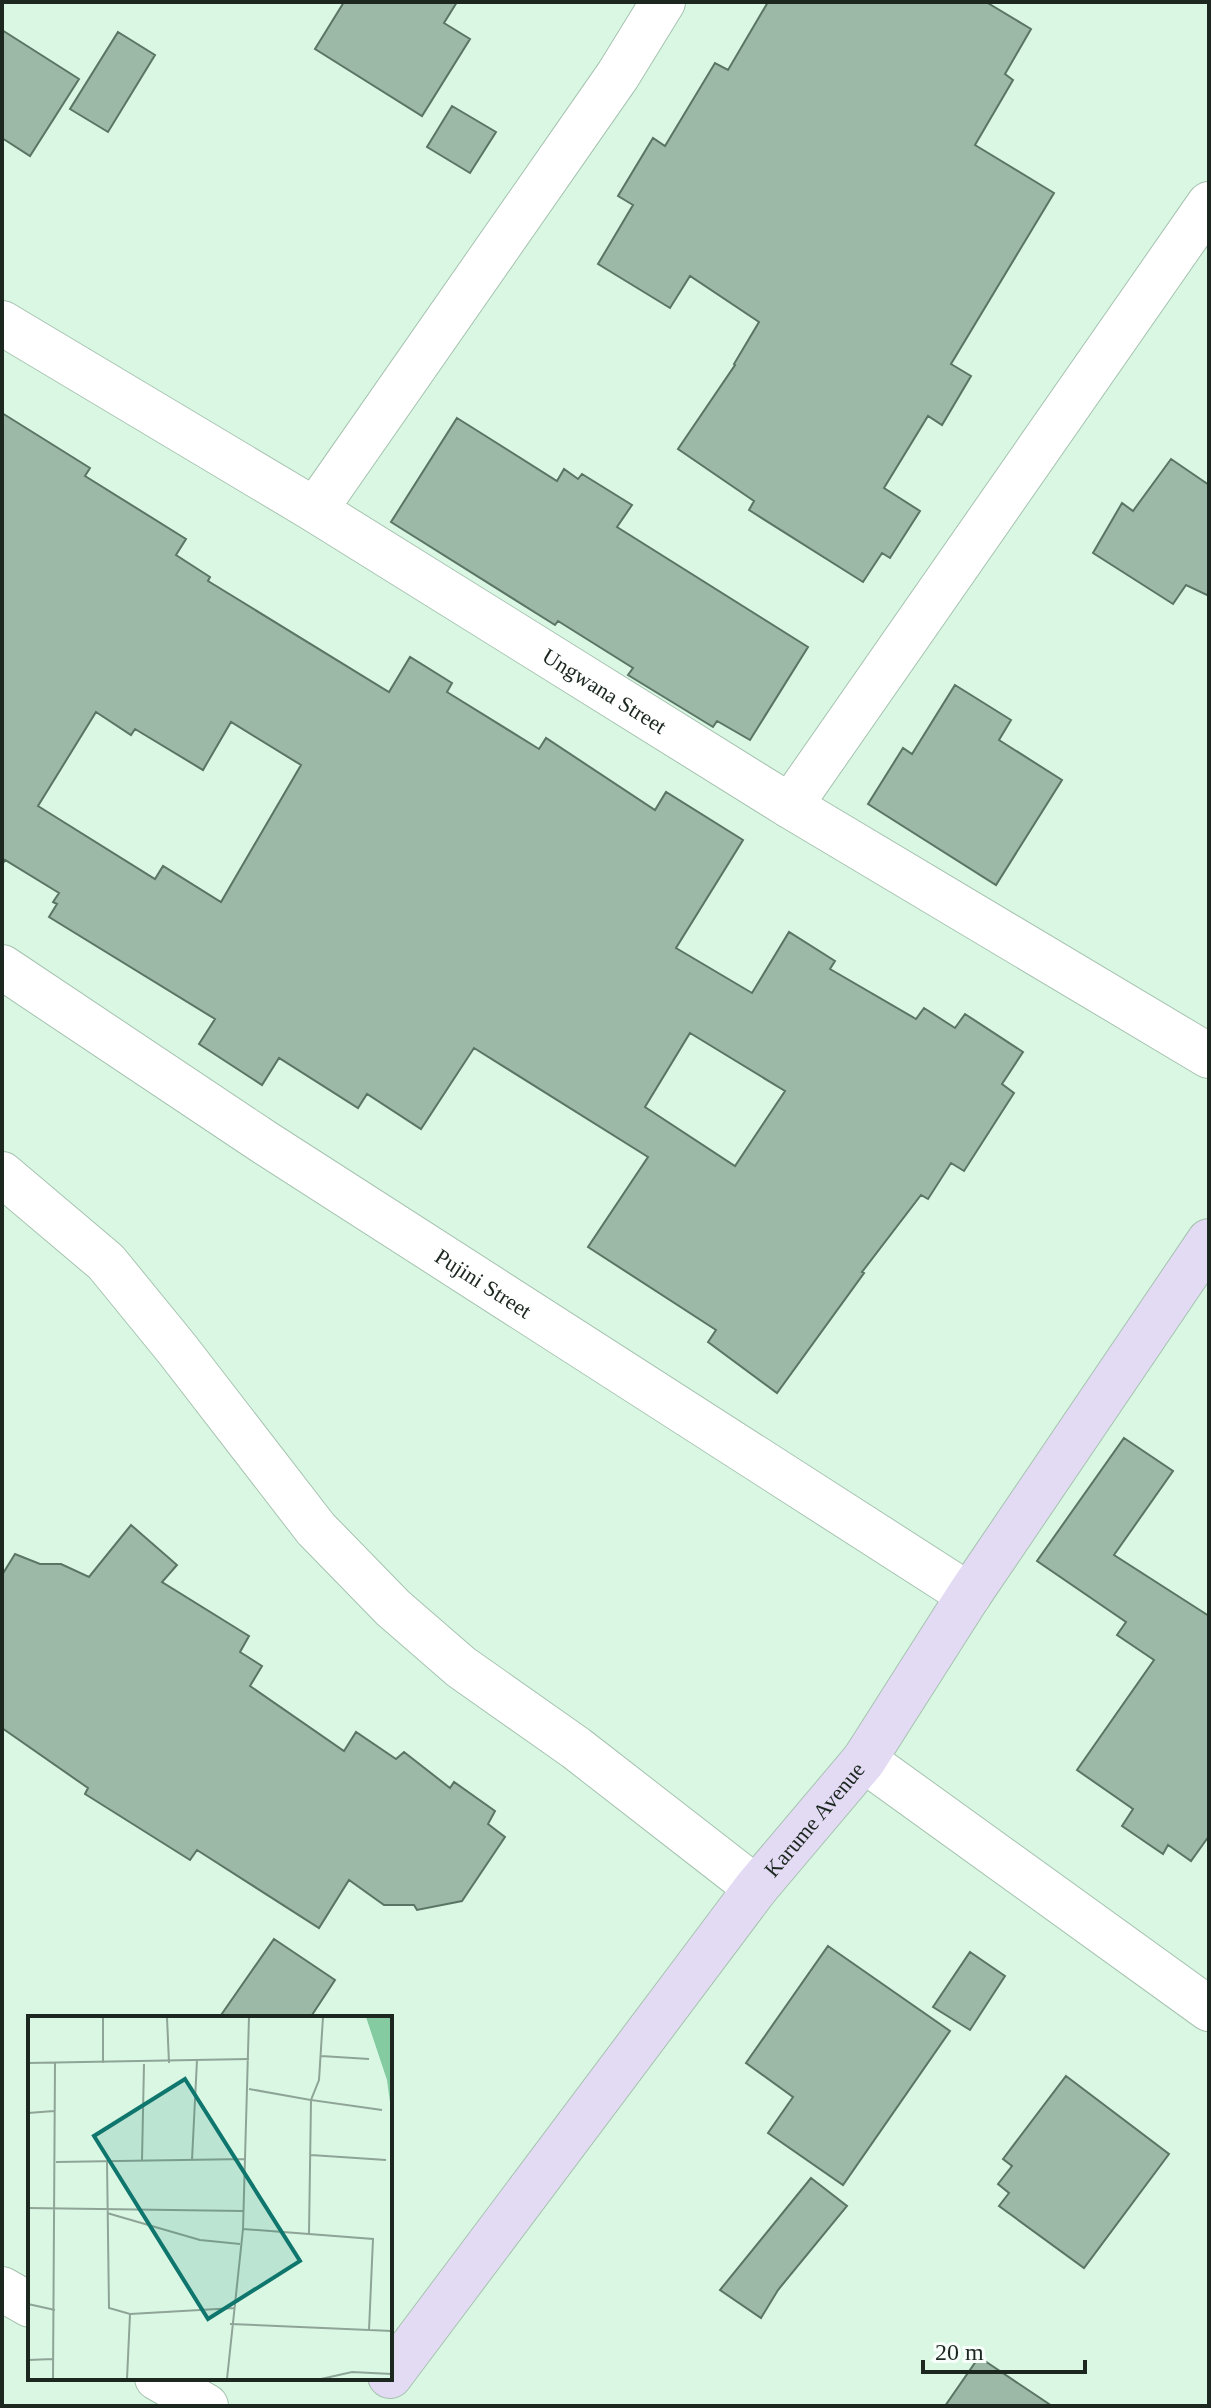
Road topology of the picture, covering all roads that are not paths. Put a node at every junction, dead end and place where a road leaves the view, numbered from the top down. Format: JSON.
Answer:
{"nodes":[{"id":1,"x":663,"y":2,"type":"edge"},
{"id":2,"x":1209,"y":204,"type":"edge"},
{"id":3,"x":2,"y":323,"type":"edge"},
{"id":4,"x":315,"y":510,"type":"junction"},
{"id":5,"x":790,"y":806,"type":"junction"},
{"id":6,"x":2,"y":967,"type":"edge"},
{"id":7,"x":1209,"y":1056,"type":"edge"},
{"id":8,"x":2,"y":1174,"type":"edge"},
{"id":9,"x":1209,"y":1241,"type":"edge"},
{"id":10,"x":969,"y":1595,"type":"junction"},
{"id":11,"x":864,"y":1760,"type":"junction"},
{"id":12,"x":756,"y":1888,"type":"junction"},
{"id":13,"x":1209,"y":2009,"type":"edge"},
{"id":14,"x":2,"y":2289,"type":"edge"},
{"id":15,"x":28,"y":2304,"type":"edge"},
{"id":16,"x":392,"y":2373,"type":"edge"},
{"id":17,"x":160,"y":2380,"type":"edge"},
{"id":18,"x":387,"y":2380,"type":"edge"},
{"id":19,"x":206,"y":2406,"type":"edge"},
{"id":20,"x":367,"y":2406,"type":"edge"}],
"edges":[{"from":1,"to":4,"type":"street"},
{"from":2,"to":5,"type":"street"},
{"from":3,"to":4,"type":"street","name":"Ungwana Street"},
{"from":4,"to":5,"type":"street","name":"Ungwana Street"},
{"from":5,"to":7,"type":"street","name":"Ungwana Street"},
{"from":6,"to":10,"type":"street","name":"Pujini Street"},
{"from":8,"to":12,"type":"street"},
{"from":9,"to":10,"type":"main road","name":"Karume Avenue"},
{"from":10,"to":11,"type":"main road","name":"Karume Avenue"},
{"from":11,"to":12,"type":"main road","name":"Karume Avenue"},
{"from":11,"to":13,"type":"street"},
{"from":12,"to":16,"type":"main road","name":"Karume Avenue"},
{"from":14,"to":15,"type":"street"},
{"from":17,"to":19,"type":"street"},
{"from":18,"to":20,"type":"main road","name":"Karume Avenue"}]}
